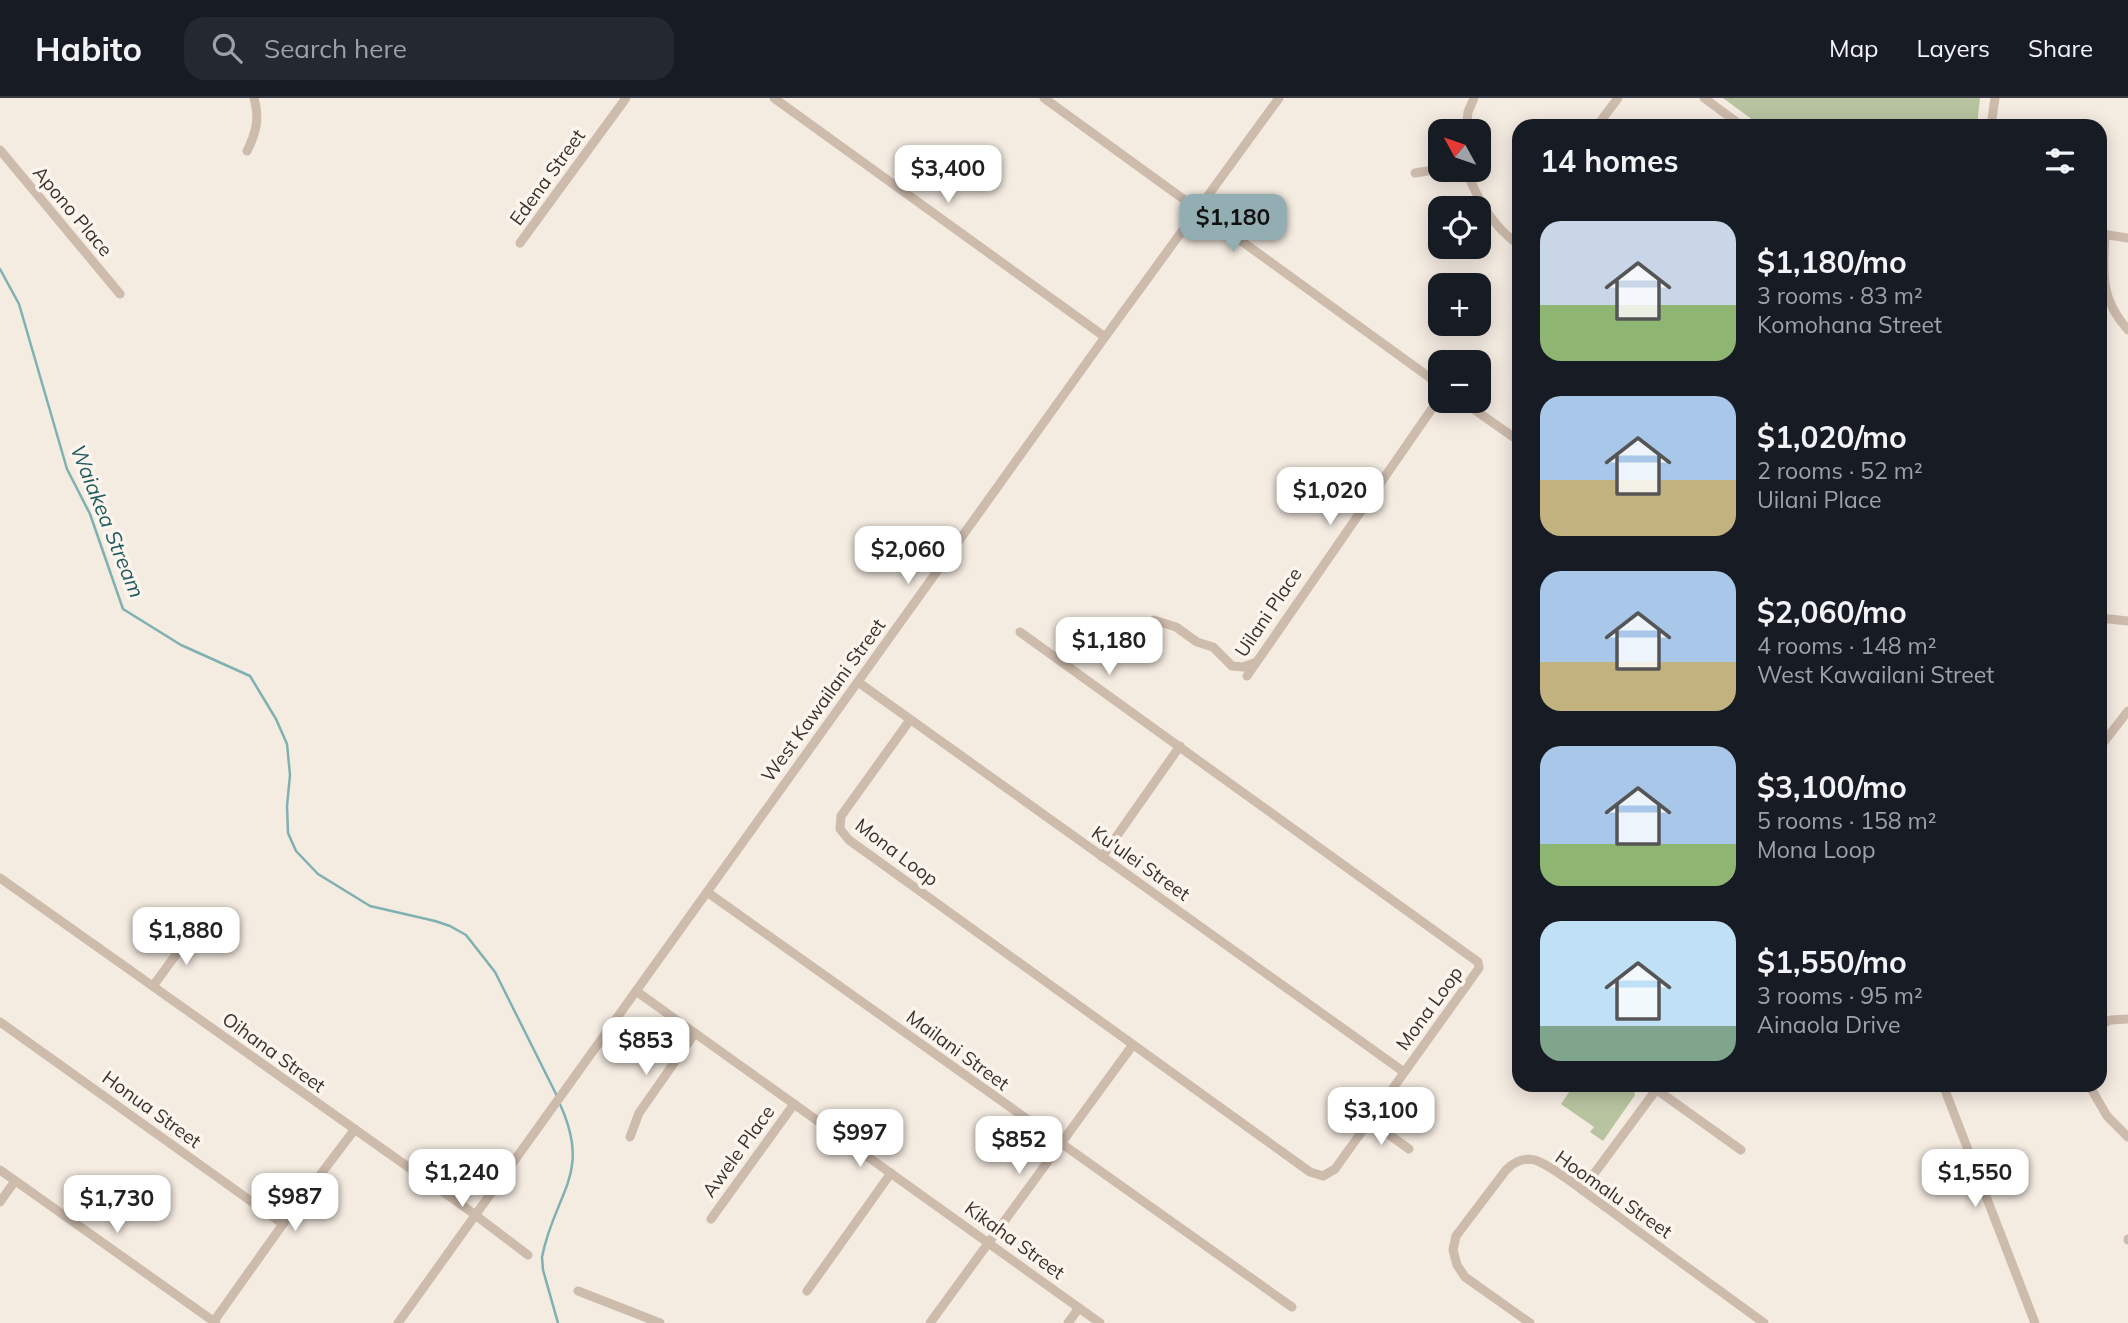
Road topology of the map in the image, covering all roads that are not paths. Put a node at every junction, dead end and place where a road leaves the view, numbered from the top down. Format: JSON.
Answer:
{"nodes":[{"id":1,"x":254,"y":98,"type":"edge"},
{"id":2,"x":626,"y":98,"type":"edge"},
{"id":3,"x":774,"y":98,"type":"edge"},
{"id":4,"x":1044,"y":98,"type":"edge"},
{"id":5,"x":1279,"y":98,"type":"edge"},
{"id":6,"x":1474,"y":98,"type":"edge"},
{"id":7,"x":1618,"y":98,"type":"edge"},
{"id":8,"x":1703,"y":98,"type":"edge"},
{"id":9,"x":1995,"y":98,"type":"edge"},
{"id":10,"x":1467,"y":119,"type":"edge"},
{"id":11,"x":1602,"y":119,"type":"edge"},
{"id":12,"x":1732,"y":119,"type":"edge"},
{"id":13,"x":1992,"y":119,"type":"edge"},
{"id":14,"x":0,"y":150,"type":"edge"},
{"id":15,"x":247,"y":151,"type":"dead end"},
{"id":16,"x":1428,"y":171,"type":"edge"},
{"id":17,"x":1415,"y":173,"type":"dead end"},
{"id":18,"x":1471,"y":182,"type":"edge"},
{"id":19,"x":1198,"y":210,"type":"junction"},
{"id":20,"x":2107,"y":235,"type":"edge"},
{"id":21,"x":2128,"y":238,"type":"edge"},
{"id":22,"x":1512,"y":240,"type":"edge"},
{"id":23,"x":520,"y":243,"type":"dead end"},
{"id":24,"x":120,"y":295,"type":"dead end"},
{"id":25,"x":2107,"y":296,"type":"edge"},
{"id":26,"x":2128,"y":330,"type":"edge"},
{"id":27,"x":1105,"y":337,"type":"junction"},
{"id":28,"x":1428,"y":376,"type":"edge"},
{"id":29,"x":1429,"y":413,"type":"edge"},
{"id":30,"x":1479,"y":413,"type":"edge"},
{"id":31,"x":1512,"y":436,"type":"edge"},
{"id":32,"x":2107,"y":619,"type":"edge"},
{"id":33,"x":1154,"y":620,"type":"dead end"},
{"id":34,"x":2128,"y":621,"type":"edge"},
{"id":35,"x":1020,"y":632,"type":"dead end"},
{"id":36,"x":1256,"y":663,"type":"junction"},
{"id":37,"x":1247,"y":676,"type":"dead end"},
{"id":38,"x":858,"y":682,"type":"junction"},
{"id":39,"x":2128,"y":711,"type":"edge"},
{"id":40,"x":910,"y":720,"type":"junction"},
{"id":41,"x":2107,"y":738,"type":"edge"},
{"id":42,"x":1180,"y":746,"type":"junction"},
{"id":43,"x":1102,"y":857,"type":"junction"},
{"id":44,"x":0,"y":878,"type":"edge"},
{"id":45,"x":707,"y":892,"type":"junction"},
{"id":46,"x":194,"y":930,"type":"dead end"},
{"id":47,"x":153,"y":986,"type":"junction"},
{"id":48,"x":636,"y":991,"type":"junction"},
{"id":49,"x":2128,"y":1019,"type":"edge"},
{"id":50,"x":2107,"y":1021,"type":"edge"},
{"id":51,"x":0,"y":1022,"type":"edge"},
{"id":52,"x":695,"y":1033,"type":"junction"},
{"id":53,"x":1132,"y":1045,"type":"junction"},
{"id":54,"x":1405,"y":1072,"type":"junction"},
{"id":55,"x":1650,"y":1092,"type":"edge"},
{"id":56,"x":1660,"y":1092,"type":"edge"},
{"id":57,"x":1946,"y":1092,"type":"edge"},
{"id":58,"x":2094,"y":1092,"type":"edge"},
{"id":59,"x":794,"y":1104,"type":"junction"},
{"id":60,"x":1370,"y":1121,"type":"junction"},
{"id":61,"x":355,"y":1129,"type":"junction"},
{"id":62,"x":630,"y":1136,"type":"dead end"},
{"id":63,"x":2128,"y":1137,"type":"edge"},
{"id":64,"x":1060,"y":1145,"type":"junction"},
{"id":65,"x":1409,"y":1149,"type":"dead end"},
{"id":66,"x":1741,"y":1150,"type":"dead end"},
{"id":67,"x":0,"y":1170,"type":"edge"},
{"id":68,"x":891,"y":1173,"type":"junction"},
{"id":69,"x":15,"y":1181,"type":"junction"},
{"id":70,"x":1582,"y":1190,"type":"junction"},
{"id":71,"x":0,"y":1202,"type":"edge"},
{"id":72,"x":475,"y":1216,"type":"junction"},
{"id":73,"x":711,"y":1219,"type":"dead end"},
{"id":74,"x":283,"y":1224,"type":"junction"},
{"id":75,"x":989,"y":1243,"type":"junction"},
{"id":76,"x":528,"y":1255,"type":"dead end"},
{"id":77,"x":807,"y":1290,"type":"dead end"},
{"id":78,"x":578,"y":1291,"type":"dead end"},
{"id":79,"x":1292,"y":1307,"type":"dead end"},
{"id":80,"x":1079,"y":1308,"type":"junction"},
{"id":81,"x":1758,"y":1321,"type":"edge"},
{"id":82,"x":215,"y":1322,"type":"edge"},
{"id":83,"x":398,"y":1323,"type":"edge"},
{"id":84,"x":660,"y":1323,"type":"edge"},
{"id":85,"x":930,"y":1323,"type":"edge"},
{"id":86,"x":1068,"y":1323,"type":"edge"},
{"id":87,"x":1100,"y":1323,"type":"edge"},
{"id":88,"x":1530,"y":1323,"type":"edge"},
{"id":89,"x":2035,"y":1323,"type":"edge"}],
"edges":[{"from":1,"to":15,"type":"street"},
{"from":2,"to":23,"type":"street","name":"Edena Street"},
{"from":3,"to":27,"type":"street"},
{"from":4,"to":19,"type":"street"},
{"from":5,"to":19,"type":"street","name":"West Kawailani Street"},
{"from":6,"to":10,"type":"street"},
{"from":7,"to":11,"type":"street"},
{"from":8,"to":12,"type":"street"},
{"from":9,"to":13,"type":"street"},
{"from":14,"to":24,"type":"street","name":"Apono Place"},
{"from":16,"to":17,"type":"street"},
{"from":18,"to":22,"type":"street"},
{"from":19,"to":27,"type":"street","name":"West Kawailani Street"},
{"from":19,"to":28,"type":"street"},
{"from":20,"to":21,"type":"street"},
{"from":25,"to":26,"type":"street"},
{"from":27,"to":38,"type":"street","name":"West Kawailani Street"},
{"from":29,"to":36,"type":"street","name":"Uilani Place"},
{"from":30,"to":31,"type":"street"},
{"from":32,"to":34,"type":"street"},
{"from":33,"to":36,"type":"street"},
{"from":35,"to":42,"type":"street","name":"Mona Loop"},
{"from":36,"to":37,"type":"street","name":"Uilani Place"},
{"from":38,"to":40,"type":"street","name":"Ku'ulei Street"},
{"from":38,"to":45,"type":"street","name":"West Kawailani Street"},
{"from":39,"to":41,"type":"street"},
{"from":40,"to":43,"type":"street","name":"Ku'ulei Street"},
{"from":40,"to":53,"type":"street","name":"Mona Loop"},
{"from":42,"to":43,"type":"street"},
{"from":42,"to":54,"type":"street","name":"Mona Loop"},
{"from":43,"to":54,"type":"street","name":"Ku'ulei Street"},
{"from":44,"to":47,"type":"street","name":"Oihana Street"},
{"from":45,"to":48,"type":"street","name":"West Kawailani Street"},
{"from":45,"to":64,"type":"street","name":"Mailani Street"},
{"from":46,"to":47,"type":"street"},
{"from":47,"to":61,"type":"street","name":"Oihana Street"},
{"from":48,"to":52,"type":"street","name":"Kikaha Street"},
{"from":48,"to":72,"type":"street","name":"West Kawailani Street"},
{"from":49,"to":50,"type":"street"},
{"from":51,"to":74,"type":"street","name":"Honua Street"},
{"from":52,"to":59,"type":"street","name":"Kikaha Street"},
{"from":52,"to":62,"type":"street"},
{"from":53,"to":60,"type":"street","name":"Mona Loop"},
{"from":53,"to":64,"type":"street"},
{"from":54,"to":60,"type":"street","name":"Mona Loop"},
{"from":55,"to":70,"type":"street"},
{"from":56,"to":66,"type":"street"},
{"from":57,"to":89,"type":"street"},
{"from":58,"to":63,"type":"street"},
{"from":59,"to":68,"type":"street","name":"Kikaha Street"},
{"from":59,"to":73,"type":"street","name":"Awele Place"},
{"from":60,"to":65,"type":"street"},
{"from":61,"to":72,"type":"street","name":"Oihana Street"},
{"from":61,"to":74,"type":"street"},
{"from":64,"to":75,"type":"street"},
{"from":64,"to":79,"type":"street","name":"Mailani Street"},
{"from":67,"to":69,"type":"street"},
{"from":68,"to":75,"type":"street","name":"Kikaha Street"},
{"from":68,"to":77,"type":"street"},
{"from":69,"to":71,"type":"street"},
{"from":69,"to":82,"type":"street"},
{"from":70,"to":81,"type":"street","name":"Hoomalu Street"},
{"from":70,"to":88,"type":"street","name":"Hoomalu Street"},
{"from":72,"to":76,"type":"street","name":"Oihana Street"},
{"from":72,"to":83,"type":"street","name":"West Kawailani Street"},
{"from":74,"to":82,"type":"street"},
{"from":75,"to":80,"type":"street","name":"Kikaha Street"},
{"from":75,"to":85,"type":"street"},
{"from":78,"to":84,"type":"street"},
{"from":80,"to":86,"type":"street"},
{"from":80,"to":87,"type":"street","name":"Kikaha Street"}]}
